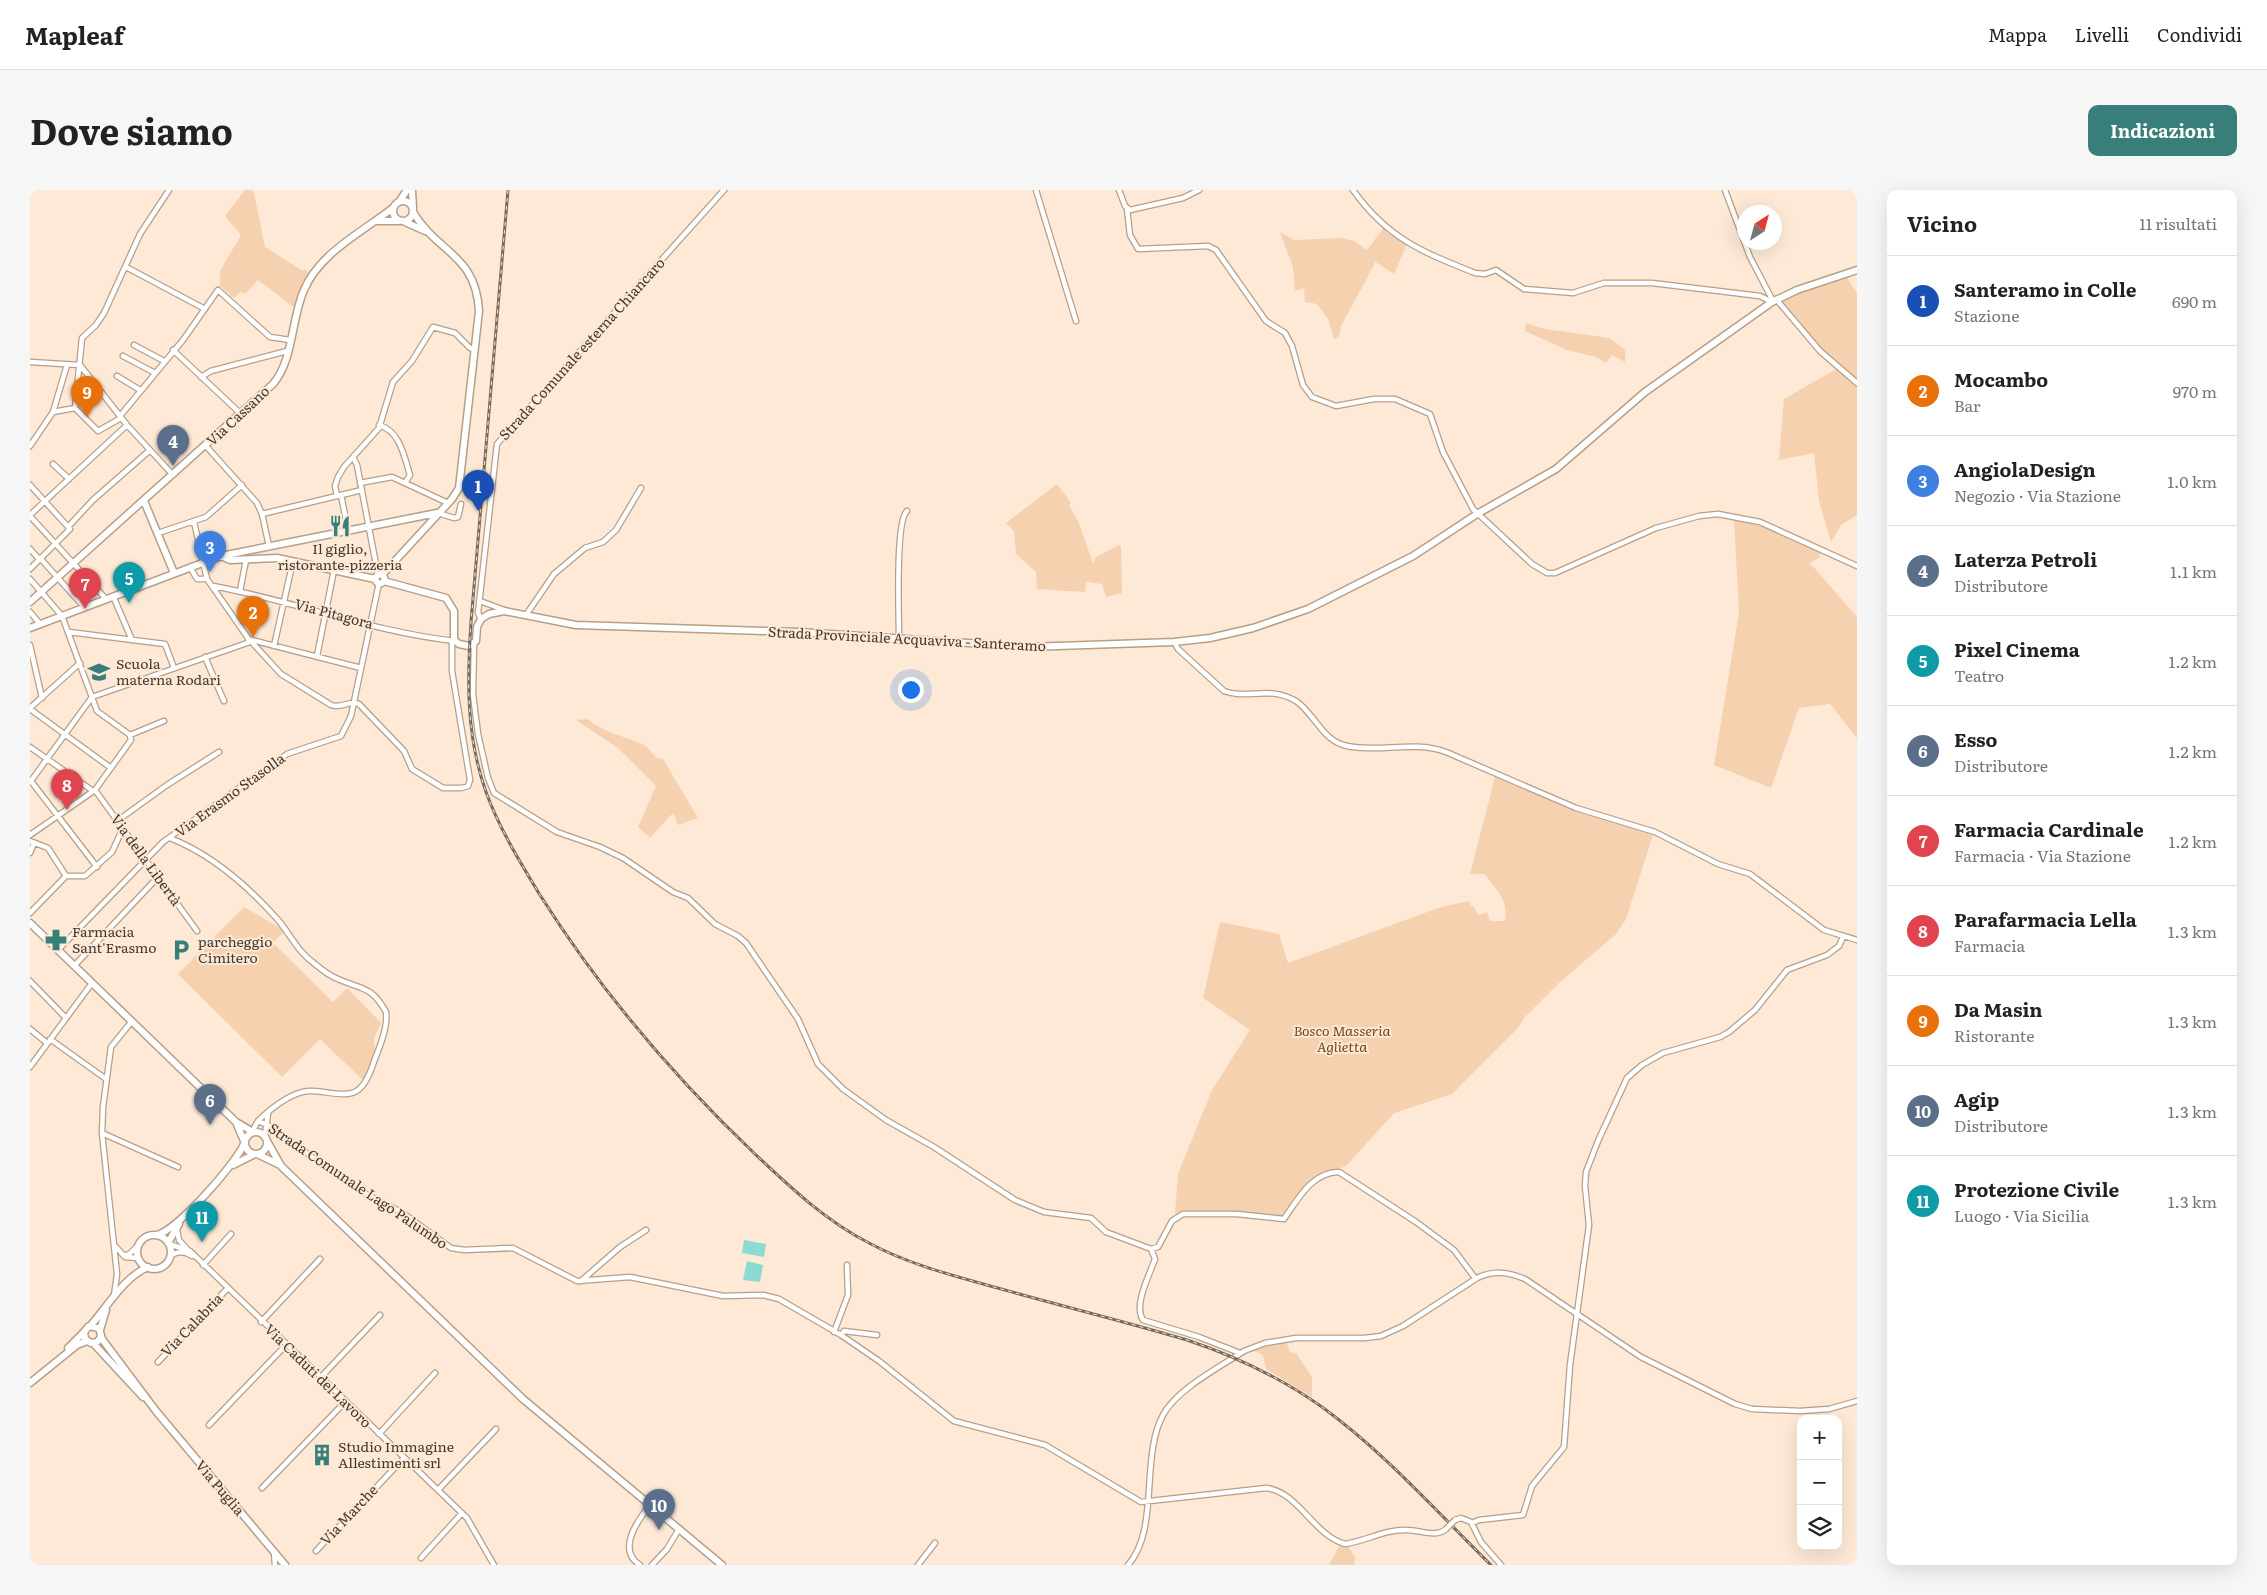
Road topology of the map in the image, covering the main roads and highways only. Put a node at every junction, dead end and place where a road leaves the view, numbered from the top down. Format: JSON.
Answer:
{"nodes":[{"id":1,"x":407,"y":190,"type":"edge"},
{"id":2,"x":412,"y":190,"type":"edge"},
{"id":3,"x":399,"y":202,"type":"junction"},
{"id":4,"x":394,"y":207,"type":"junction"},
{"id":5,"x":413,"y":210,"type":"junction"},
{"id":6,"x":377,"y":221,"type":"junction"},
{"id":7,"x":401,"y":221,"type":"junction"},
{"id":8,"x":428,"y":233,"type":"junction"},
{"id":9,"x":1857,"y":270,"type":"edge"},
{"id":10,"x":144,"y":501,"type":"junction"},
{"id":11,"x":437,"y":513,"type":"junction"},
{"id":12,"x":221,"y":556,"type":"junction"},
{"id":13,"x":174,"y":573,"type":"junction"},
{"id":14,"x":380,"y":578,"type":"junction"},
{"id":15,"x":30,"y":602,"type":"edge"},
{"id":16,"x":30,"y":628,"type":"edge"},
{"id":17,"x":31,"y":925,"type":"edge"},
{"id":18,"x":236,"y":1122,"type":"junction"},
{"id":19,"x":253,"y":1132,"type":"junction"},
{"id":20,"x":266,"y":1138,"type":"junction"},
{"id":21,"x":244,"y":1143,"type":"junction"},
{"id":22,"x":255,"y":1154,"type":"junction"},
{"id":23,"x":232,"y":1165,"type":"junction"},
{"id":24,"x":281,"y":1166,"type":"junction"},
{"id":25,"x":190,"y":1209,"type":"junction"},
{"id":26,"x":157,"y":1235,"type":"junction"},
{"id":27,"x":169,"y":1244,"type":"junction"},
{"id":28,"x":139,"y":1260,"type":"junction"},
{"id":29,"x":148,"y":1267,"type":"junction"},
{"id":30,"x":126,"y":1284,"type":"junction"},
{"id":31,"x":113,"y":1298,"type":"junction"},
{"id":32,"x":91,"y":1325,"type":"junction"},
{"id":33,"x":84,"y":1332,"type":"junction"},
{"id":34,"x":100,"y":1333,"type":"junction"},
{"id":35,"x":90,"y":1342,"type":"junction"},
{"id":36,"x":58,"y":1360,"type":"junction"},
{"id":37,"x":30,"y":1383,"type":"edge"},
{"id":38,"x":156,"y":1410,"type":"junction"},
{"id":39,"x":285,"y":1565,"type":"edge"},
{"id":40,"x":722,"y":1565,"type":"edge"}],
"edges":[{"from":1,"to":3,"type":"main road"},
{"from":2,"to":5,"type":"main road"},
{"from":3,"to":4,"type":"main road"},
{"from":3,"to":5,"type":"main road"},
{"from":4,"to":6,"type":"main road","name":"Via Cassano"},
{"from":4,"to":7,"type":"main road"},
{"from":5,"to":7,"type":"main road"},
{"from":5,"to":8,"type":"main road"},
{"from":6,"to":7,"type":"main road"},
{"from":6,"to":10,"type":"main road","name":"Via Cassano"},
{"from":7,"to":8,"type":"main road"},
{"from":8,"to":11,"type":"main road"},
{"from":9,"to":14,"type":"main road","name":"Strada Provinciale Acquaviva - Santeramo"},
{"from":10,"to":13,"type":"main road"},
{"from":10,"to":15,"type":"main road","name":"Via Cassano"},
{"from":11,"to":12,"type":"main road"},
{"from":11,"to":14,"type":"main road"},
{"from":12,"to":13,"type":"main road"},
{"from":12,"to":14,"type":"main road"},
{"from":13,"to":16,"type":"main road"},
{"from":17,"to":18,"type":"main road"},
{"from":18,"to":19,"type":"main road"},
{"from":18,"to":21,"type":"main road"},
{"from":19,"to":20,"type":"main road"},
{"from":19,"to":21,"type":"main road"},
{"from":20,"to":22,"type":"main road"},
{"from":20,"to":24,"type":"main road"},
{"from":21,"to":22,"type":"main road"},
{"from":21,"to":23,"type":"main road"},
{"from":22,"to":23,"type":"main road"},
{"from":22,"to":24,"type":"main road"},
{"from":23,"to":25,"type":"main road"},
{"from":24,"to":40,"type":"main road"},
{"from":25,"to":26,"type":"main road"},
{"from":25,"to":27,"type":"main road"},
{"from":26,"to":27,"type":"main road"},
{"from":26,"to":28,"type":"main road"},
{"from":27,"to":29,"type":"main road"},
{"from":28,"to":29,"type":"main road"},
{"from":28,"to":30,"type":"main road"},
{"from":29,"to":30,"type":"main road"},
{"from":30,"to":31,"type":"main road"},
{"from":31,"to":32,"type":"main road"},
{"from":31,"to":34,"type":"main road"},
{"from":32,"to":33,"type":"main road"},
{"from":32,"to":34,"type":"main road"},
{"from":33,"to":35,"type":"main road"},
{"from":33,"to":36,"type":"main road"},
{"from":34,"to":35,"type":"main road"},
{"from":34,"to":38,"type":"main road","name":"Via Puglia"},
{"from":35,"to":36,"type":"main road"},
{"from":35,"to":38,"type":"main road","name":"Via Puglia"},
{"from":36,"to":37,"type":"main road"},
{"from":38,"to":39,"type":"main road","name":"Via Puglia"}]}
